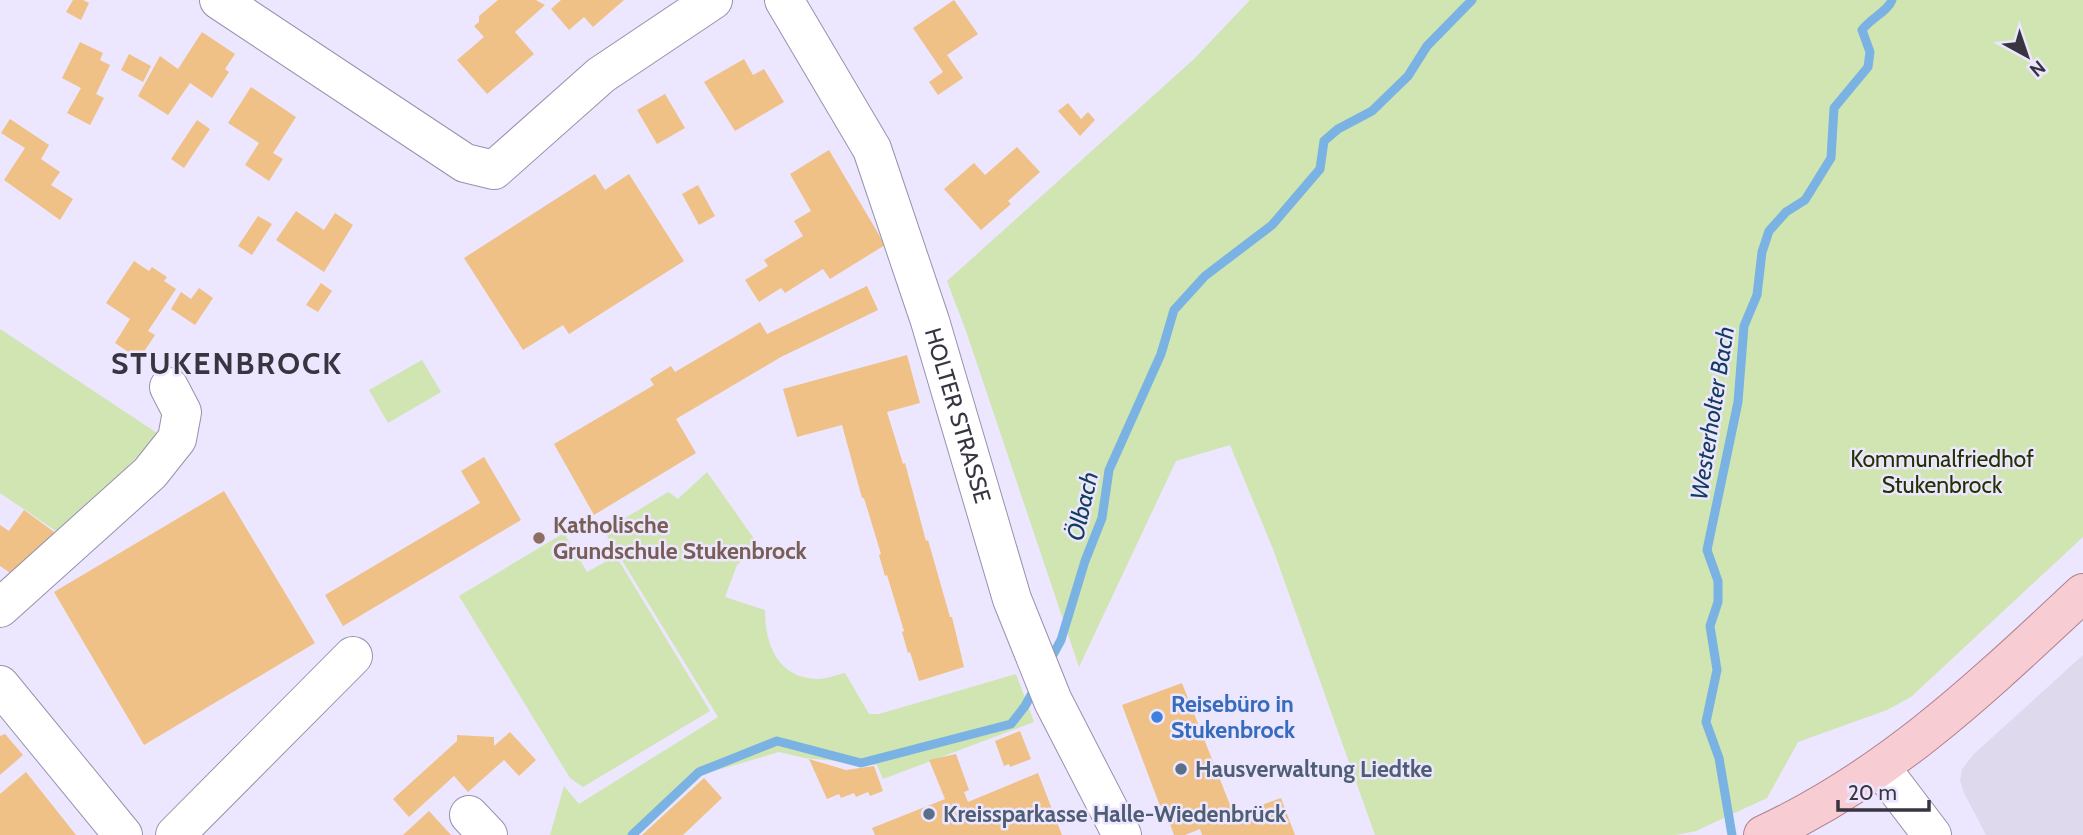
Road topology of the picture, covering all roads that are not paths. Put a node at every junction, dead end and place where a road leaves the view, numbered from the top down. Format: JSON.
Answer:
{"nodes":[{"id":1,"x":219,"y":0,"type":"edge"},
{"id":2,"x":713,"y":0,"type":"edge"},
{"id":3,"x":784,"y":0,"type":"edge"},
{"id":4,"x":169,"y":387,"type":"dead end"},
{"id":5,"x":2083,"y":593,"type":"edge"},
{"id":6,"x":0,"y":608,"type":"edge"},
{"id":7,"x":353,"y":656,"type":"dead end"},
{"id":8,"x":0,"y":685,"type":"edge"},
{"id":9,"x":1881,"y":768,"type":"junction"},
{"id":10,"x":1772,"y":831,"type":"edge"},
{"id":11,"x":122,"y":835,"type":"edge"},
{"id":12,"x":175,"y":835,"type":"edge"},
{"id":13,"x":1122,"y":835,"type":"edge"},
{"id":14,"x":1932,"y":835,"type":"edge"}],
"edges":[{"from":1,"to":2,"type":"street"},
{"from":3,"to":13,"type":"street","name":"HOLTER STRASSE"},
{"from":4,"to":6,"type":"street"},
{"from":5,"to":9,"type":"main road"},
{"from":7,"to":12,"type":"street"},
{"from":8,"to":11,"type":"street"},
{"from":9,"to":10,"type":"main road"},
{"from":9,"to":14,"type":"street"}]}
